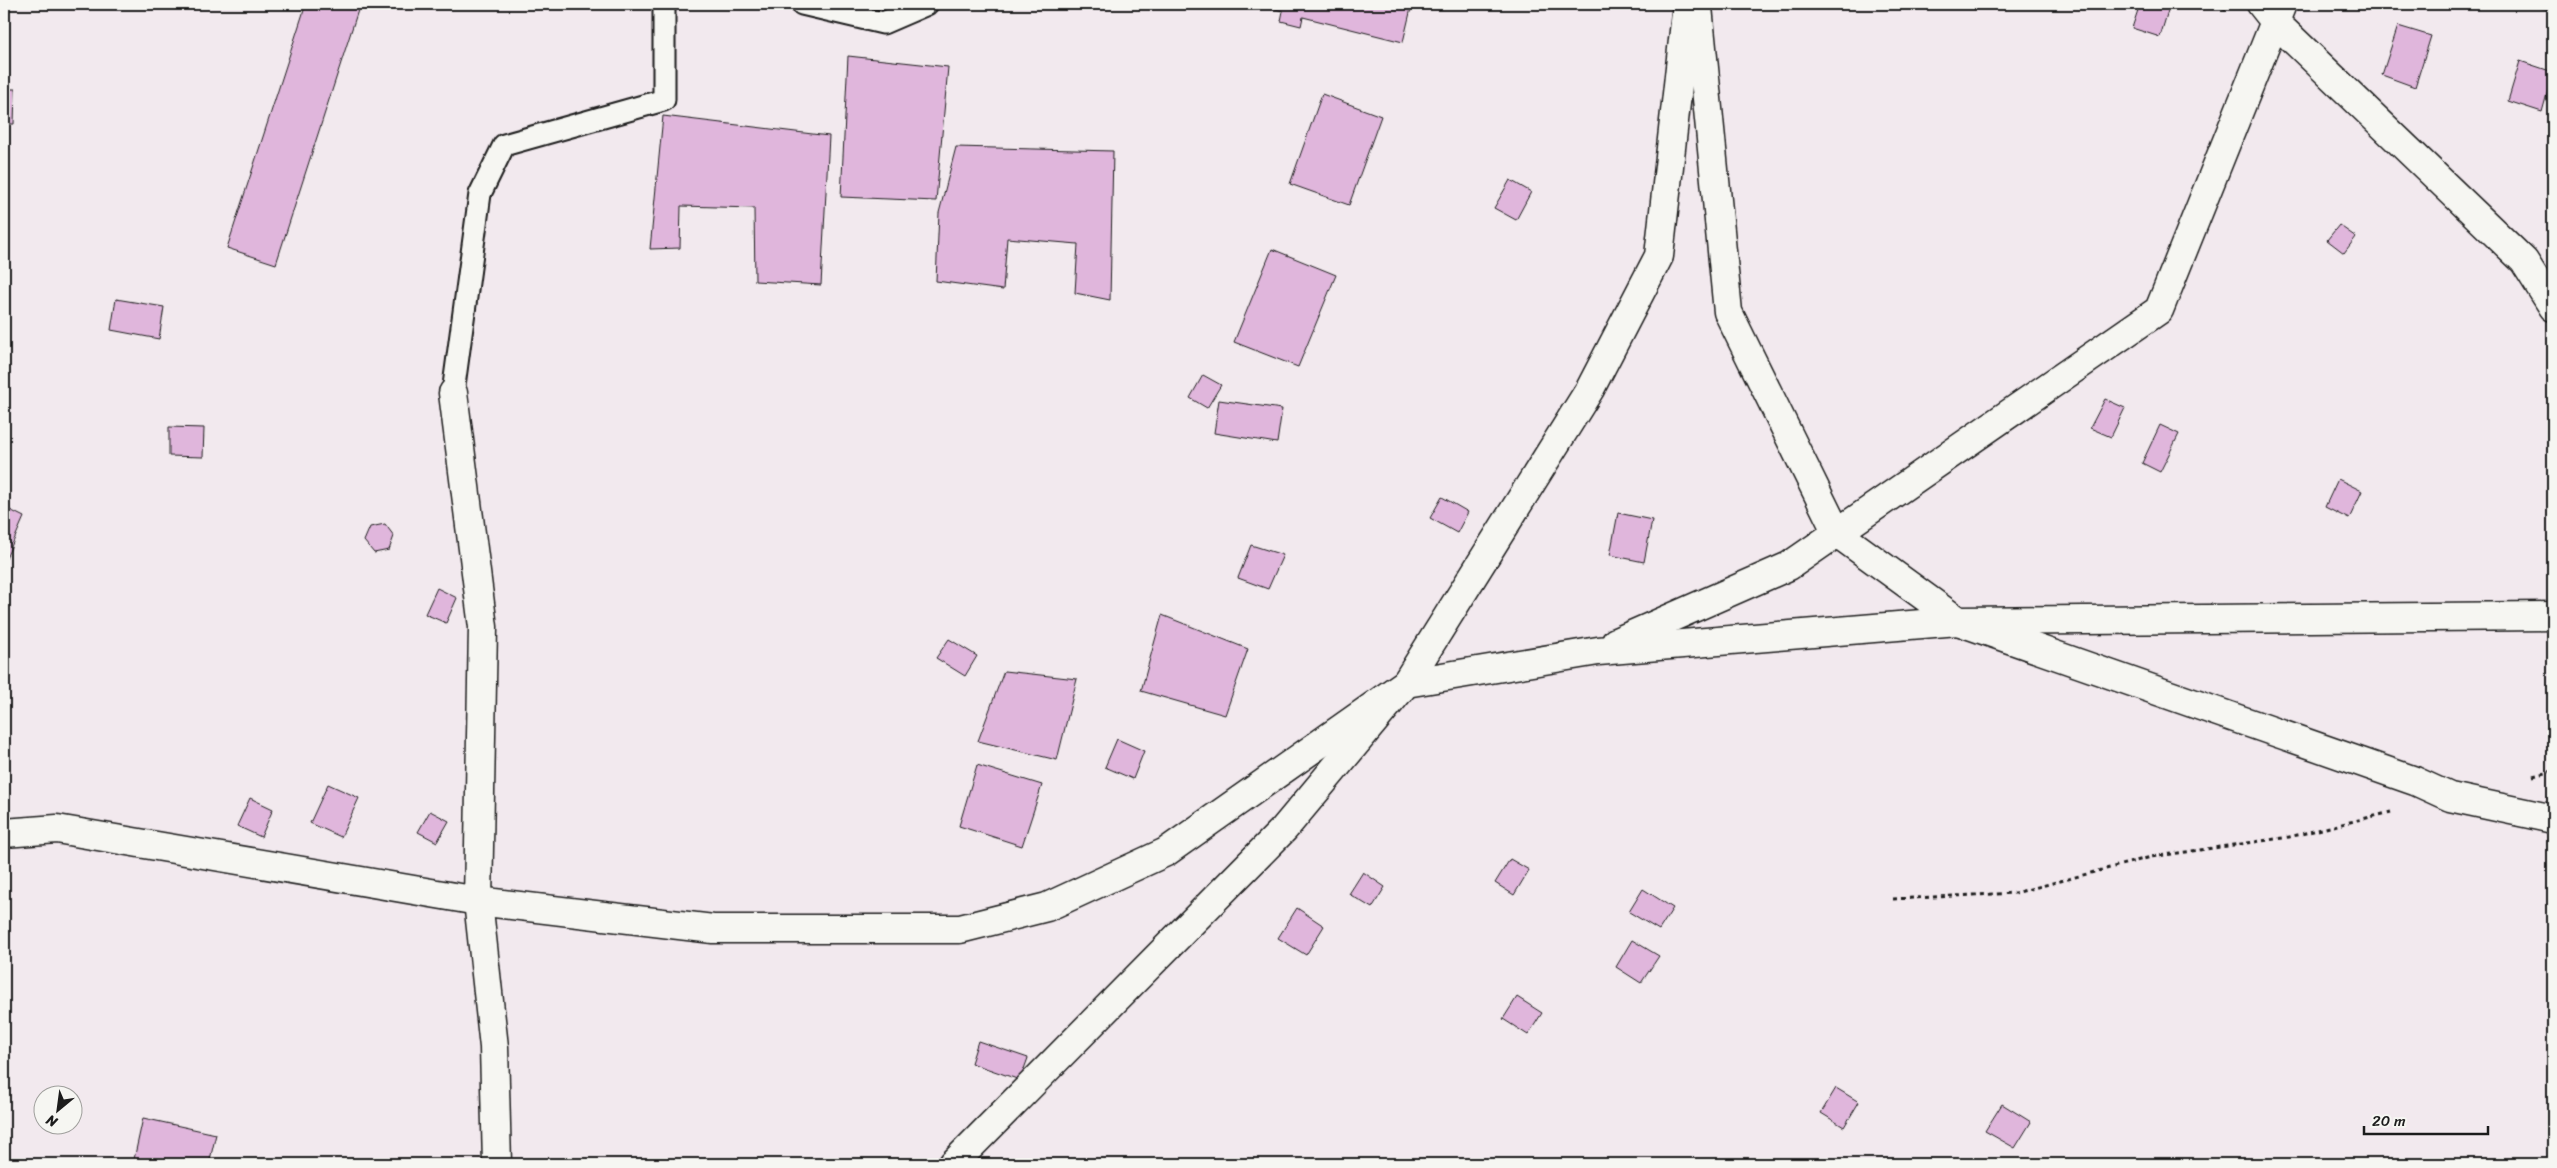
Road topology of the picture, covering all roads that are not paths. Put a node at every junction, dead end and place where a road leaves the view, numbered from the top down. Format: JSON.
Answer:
{"nodes":[{"id":1,"x":664,"y":4,"type":"edge"},
{"id":2,"x":802,"y":4,"type":"edge"},
{"id":3,"x":927,"y":4,"type":"edge"},
{"id":4,"x":1687,"y":4,"type":"edge"},
{"id":5,"x":1698,"y":4,"type":"edge"},
{"id":6,"x":2273,"y":10,"type":"edge"},
{"id":7,"x":2553,"y":308,"type":"edge"},
{"id":8,"x":453,"y":393,"type":"joint"},
{"id":9,"x":1837,"y":532,"type":"junction"},
{"id":10,"x":2553,"y":616,"type":"edge"},
{"id":11,"x":1958,"y":622,"type":"junction"},
{"id":12,"x":1598,"y":651,"type":"junction"},
{"id":13,"x":1406,"y":683,"type":"junction"},
{"id":14,"x":2553,"y":819,"type":"edge"},
{"id":15,"x":4,"y":833,"type":"edge"},
{"id":16,"x":478,"y":901,"type":"junction"},
{"id":17,"x":497,"y":1164,"type":"edge"},
{"id":18,"x":952,"y":1164,"type":"edge"}],
"edges":[{"from":1,"to":8,"type":"lane"},
{"from":2,"to":3,"type":"lane"},
{"from":4,"to":13,"type":"street"},
{"from":5,"to":9,"type":"street"},
{"from":6,"to":7,"type":"street"},
{"from":6,"to":9,"type":"street"},
{"from":8,"to":16,"type":"street"},
{"from":9,"to":11,"type":"street"},
{"from":9,"to":12,"type":"street"},
{"from":10,"to":11,"type":"street"},
{"from":11,"to":12,"type":"street"},
{"from":11,"to":14,"type":"street"},
{"from":12,"to":13,"type":"street"},
{"from":13,"to":16,"type":"street"},
{"from":13,"to":18,"type":"street"},
{"from":15,"to":16,"type":"street"},
{"from":16,"to":17,"type":"street"}]}
